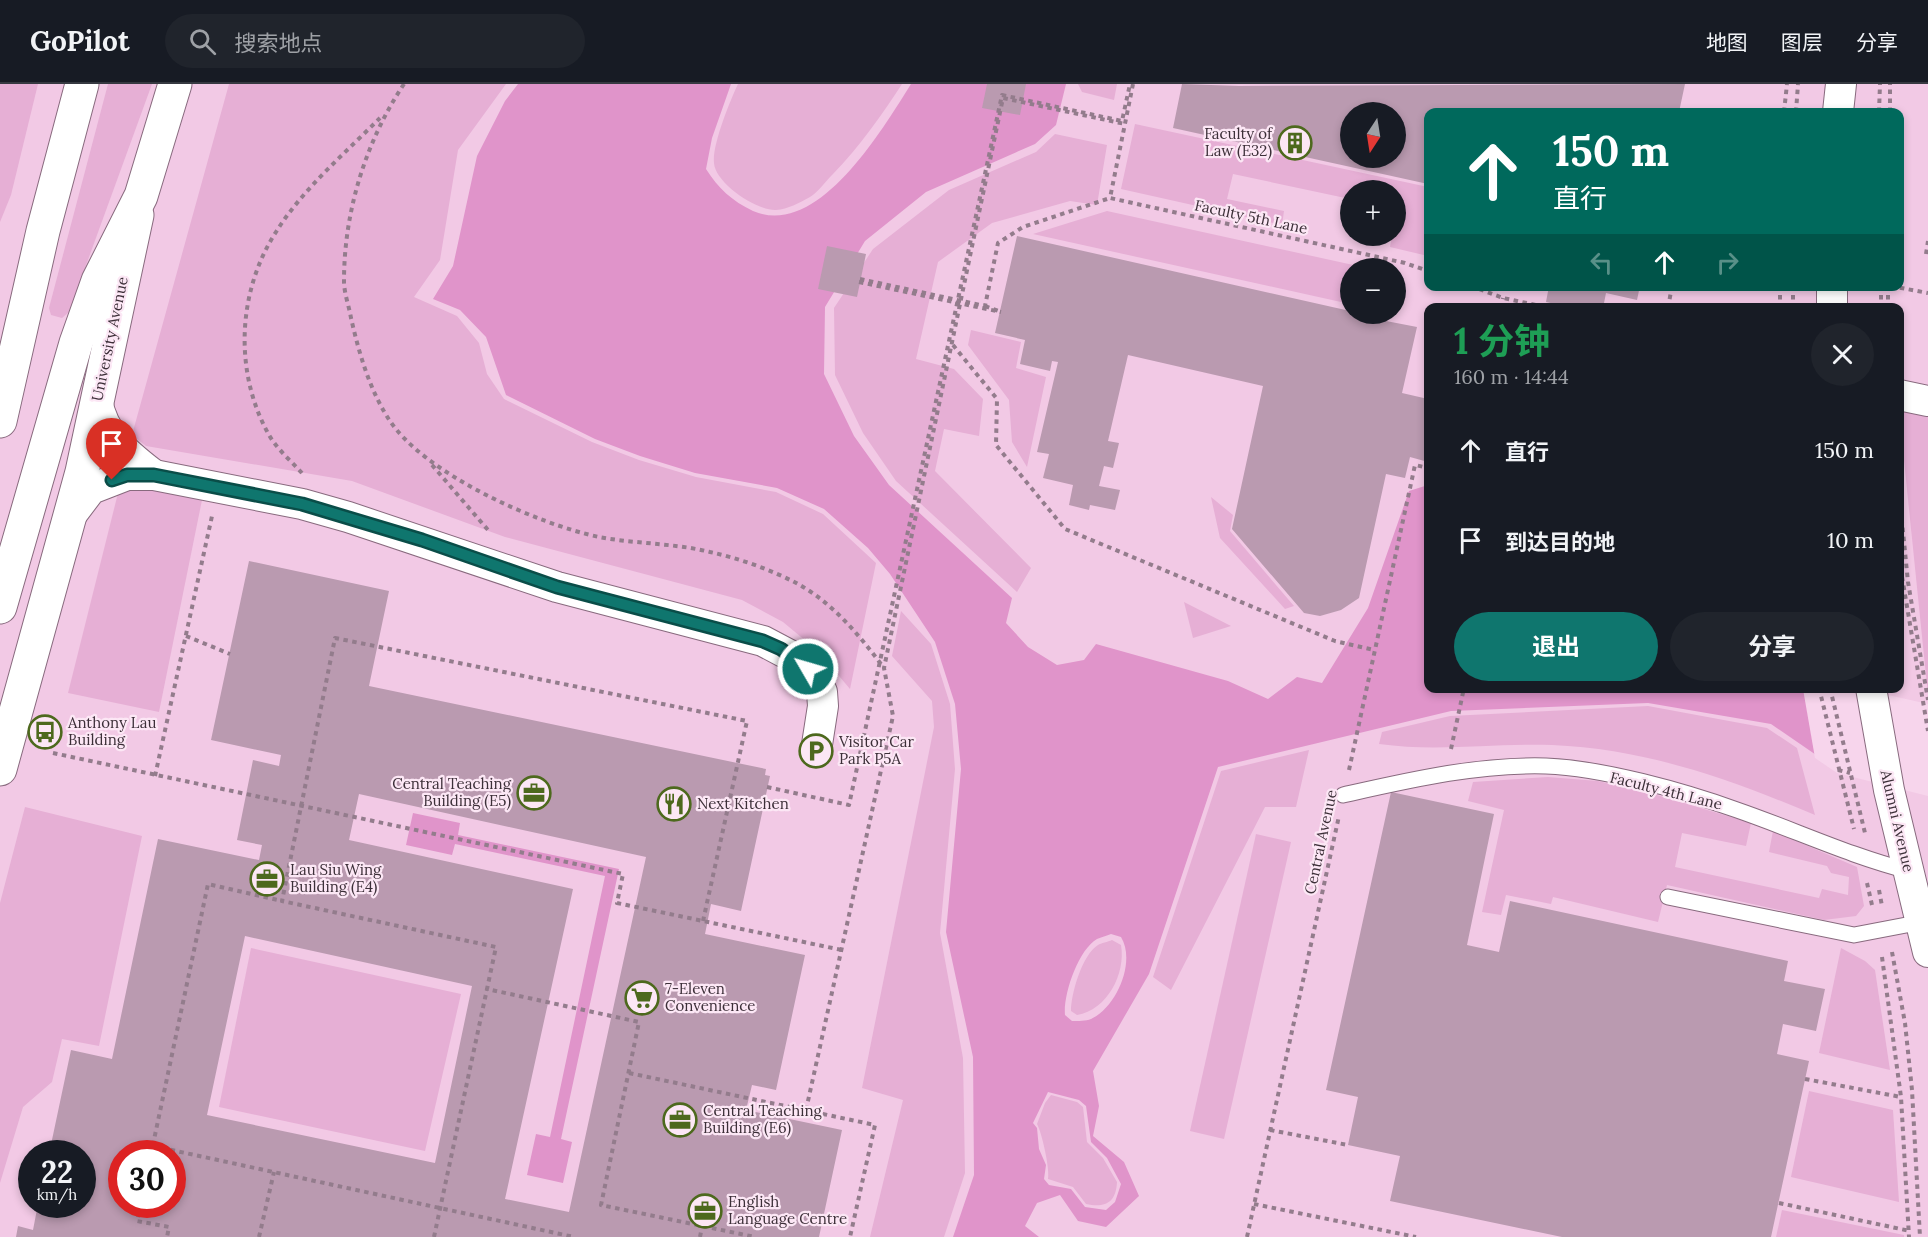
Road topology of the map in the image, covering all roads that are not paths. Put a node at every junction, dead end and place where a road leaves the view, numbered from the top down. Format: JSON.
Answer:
{"nodes":[{"id":1,"x":82,"y":84,"type":"edge"},
{"id":2,"x":175,"y":84,"type":"edge"},
{"id":3,"x":1841,"y":84,"type":"edge"},
{"id":4,"x":1838,"y":108,"type":"edge"},
{"id":5,"x":141,"y":196,"type":"junction"},
{"id":6,"x":43,"y":231,"type":"junction"},
{"id":7,"x":0,"y":363,"type":"edge"},
{"id":8,"x":1904,"y":396,"type":"edge"},
{"id":9,"x":97,"y":400,"type":"junction"},
{"id":10,"x":1928,"y":401,"type":"edge"},
{"id":11,"x":0,"y":421,"type":"edge"},
{"id":12,"x":154,"y":475,"type":"junction"},
{"id":13,"x":69,"y":518,"type":"junction"},
{"id":14,"x":0,"y":607,"type":"edge"},
{"id":15,"x":1872,"y":693,"type":"edge"},
{"id":16,"x":816,"y":751,"type":"dead end"},
{"id":17,"x":0,"y":769,"type":"edge"},
{"id":18,"x":1343,"y":795,"type":"road end"},
{"id":19,"x":1909,"y":871,"type":"junction"},
{"id":20,"x":1668,"y":897,"type":"dead end"},
{"id":21,"x":1922,"y":922,"type":"junction"},
{"id":22,"x":1928,"y":952,"type":"edge"}],
"edges":[{"from":1,"to":6,"type":"main road"},
{"from":2,"to":5,"type":"main road","name":"University Avenue"},
{"from":3,"to":4,"type":"street"},
{"from":5,"to":9,"type":"main road","name":"University Avenue"},
{"from":5,"to":14,"type":"main road"},
{"from":6,"to":7,"type":"main road"},
{"from":6,"to":11,"type":"main road"},
{"from":8,"to":10,"type":"street"},
{"from":9,"to":12,"type":"street"},
{"from":9,"to":13,"type":"main road","name":"University Avenue"},
{"from":12,"to":13,"type":"street"},
{"from":12,"to":16,"type":"street"},
{"from":13,"to":17,"type":"main road","name":"University Avenue"},
{"from":15,"to":19,"type":"street","name":"Alumni Avenue"},
{"from":18,"to":19,"type":"lane","name":"Faculty 4th Lane"},
{"from":19,"to":21,"type":"street","name":"Alumni Avenue"},
{"from":20,"to":21,"type":"lane"},
{"from":21,"to":22,"type":"street","name":"Alumni Avenue"}]}
